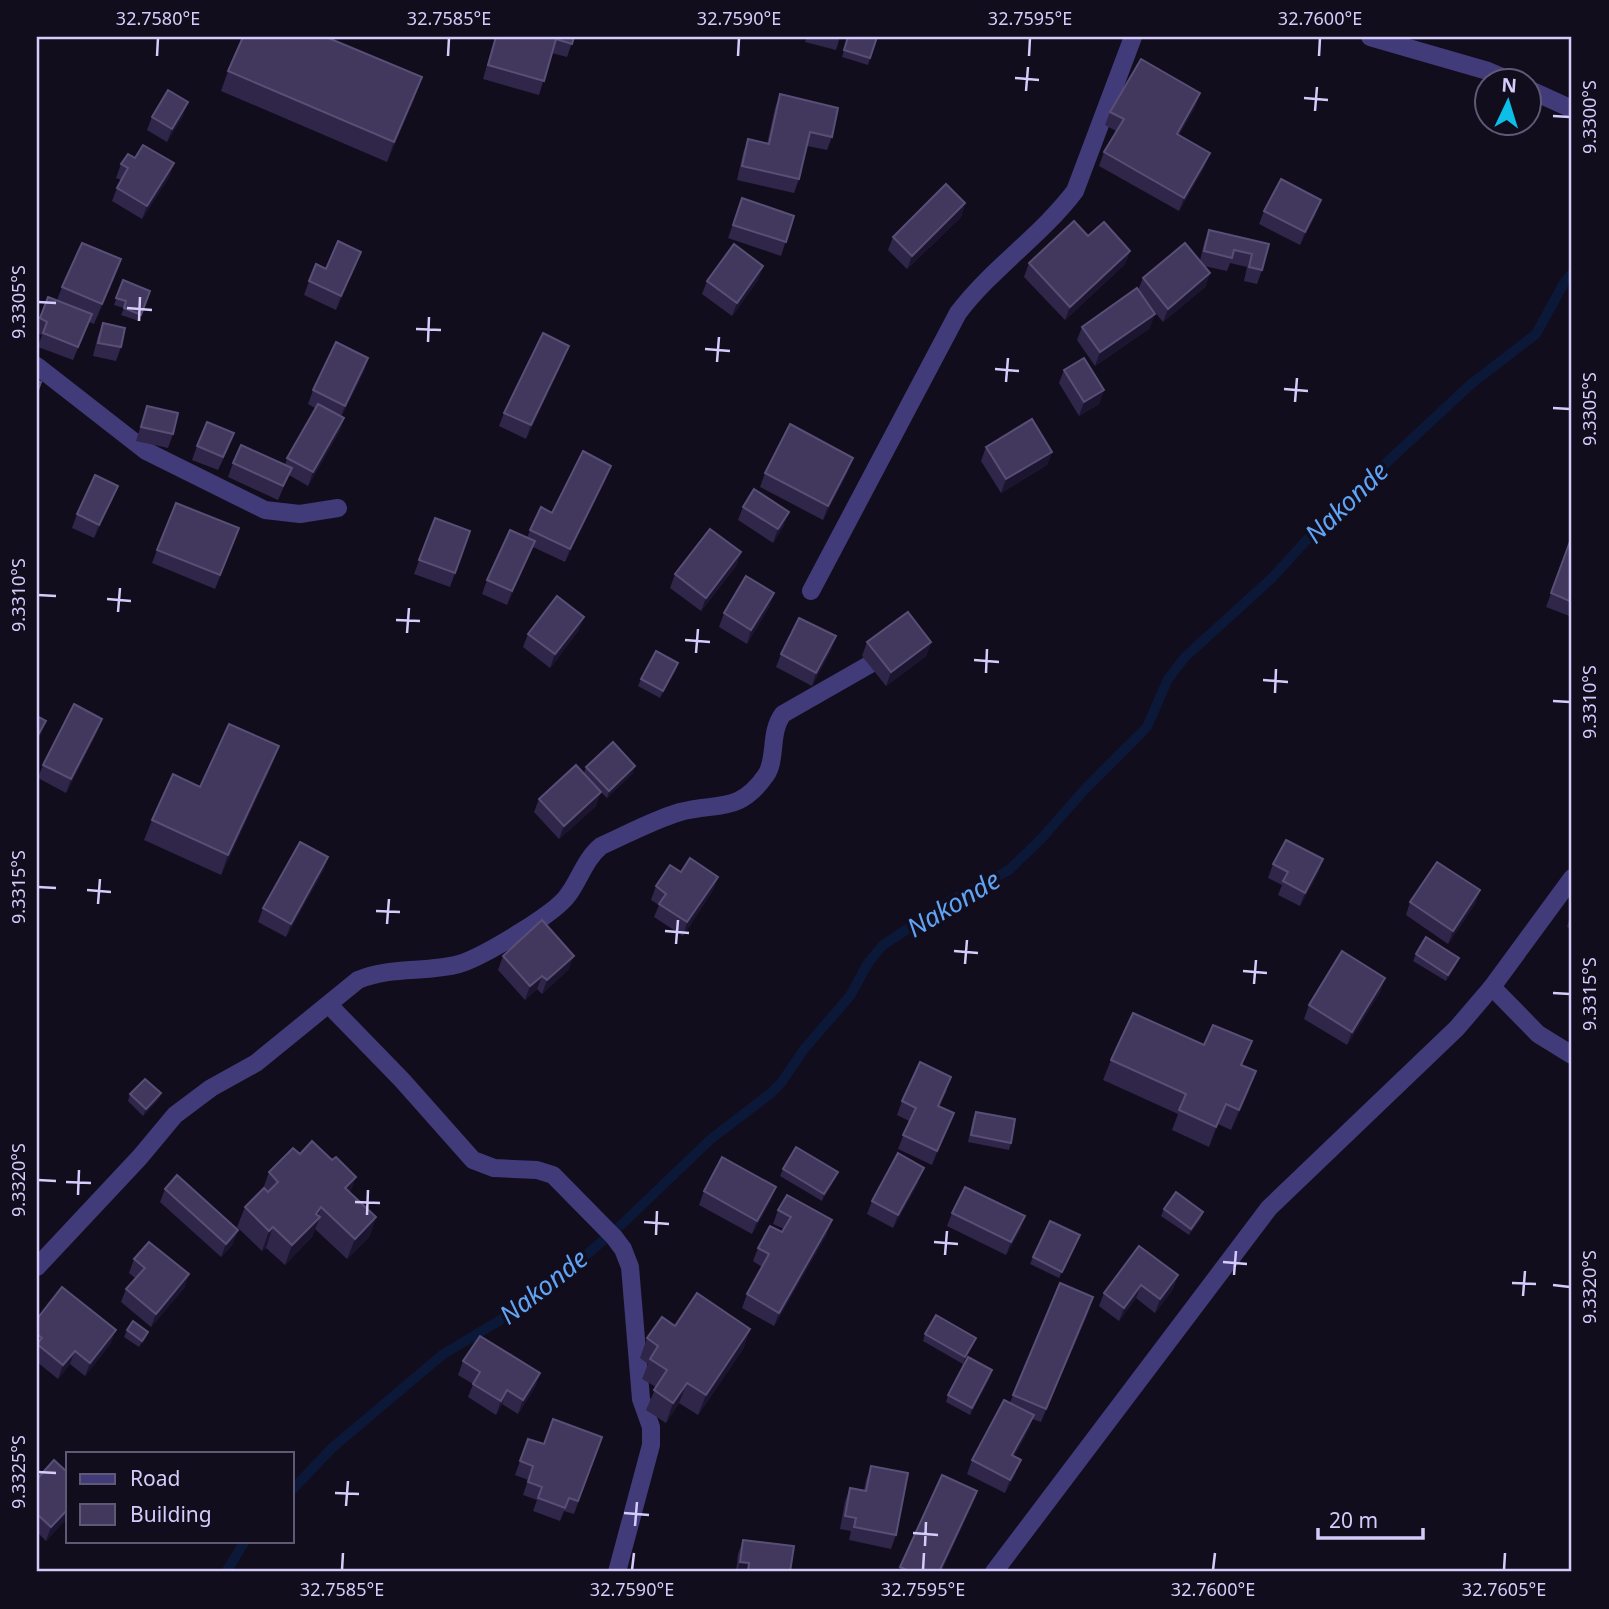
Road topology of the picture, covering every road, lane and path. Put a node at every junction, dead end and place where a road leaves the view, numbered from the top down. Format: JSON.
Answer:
{"nodes":[{"id":1,"x":1133,"y":37,"type":"edge"},
{"id":2,"x":1370,"y":37,"type":"edge"},
{"id":3,"x":1472,"y":66,"type":"edge"},
{"id":4,"x":1542,"y":95,"type":"edge"},
{"id":5,"x":1572,"y":109,"type":"edge"},
{"id":6,"x":37,"y":366,"type":"edge"},
{"id":7,"x":338,"y":508,"type":"dead end"},
{"id":8,"x":811,"y":591,"type":"dead end"},
{"id":9,"x":874,"y":662,"type":"edge"},
{"id":10,"x":1572,"y":878,"type":"edge"},
{"id":11,"x":1492,"y":987,"type":"junction"},
{"id":12,"x":328,"y":1005,"type":"junction"},
{"id":13,"x":1572,"y":1055,"type":"edge"},
{"id":14,"x":37,"y":1267,"type":"edge"},
{"id":15,"x":617,"y":1572,"type":"edge"},
{"id":16,"x":994,"y":1572,"type":"edge"}],
"edges":[{"from":1,"to":8,"type":"street"},
{"from":2,"to":3,"type":"street"},
{"from":4,"to":5,"type":"street"},
{"from":6,"to":7,"type":"street"},
{"from":9,"to":12,"type":"street"},
{"from":10,"to":11,"type":"street"},
{"from":11,"to":13,"type":"street"},
{"from":11,"to":16,"type":"street"},
{"from":12,"to":14,"type":"street"},
{"from":12,"to":15,"type":"street"}]}
